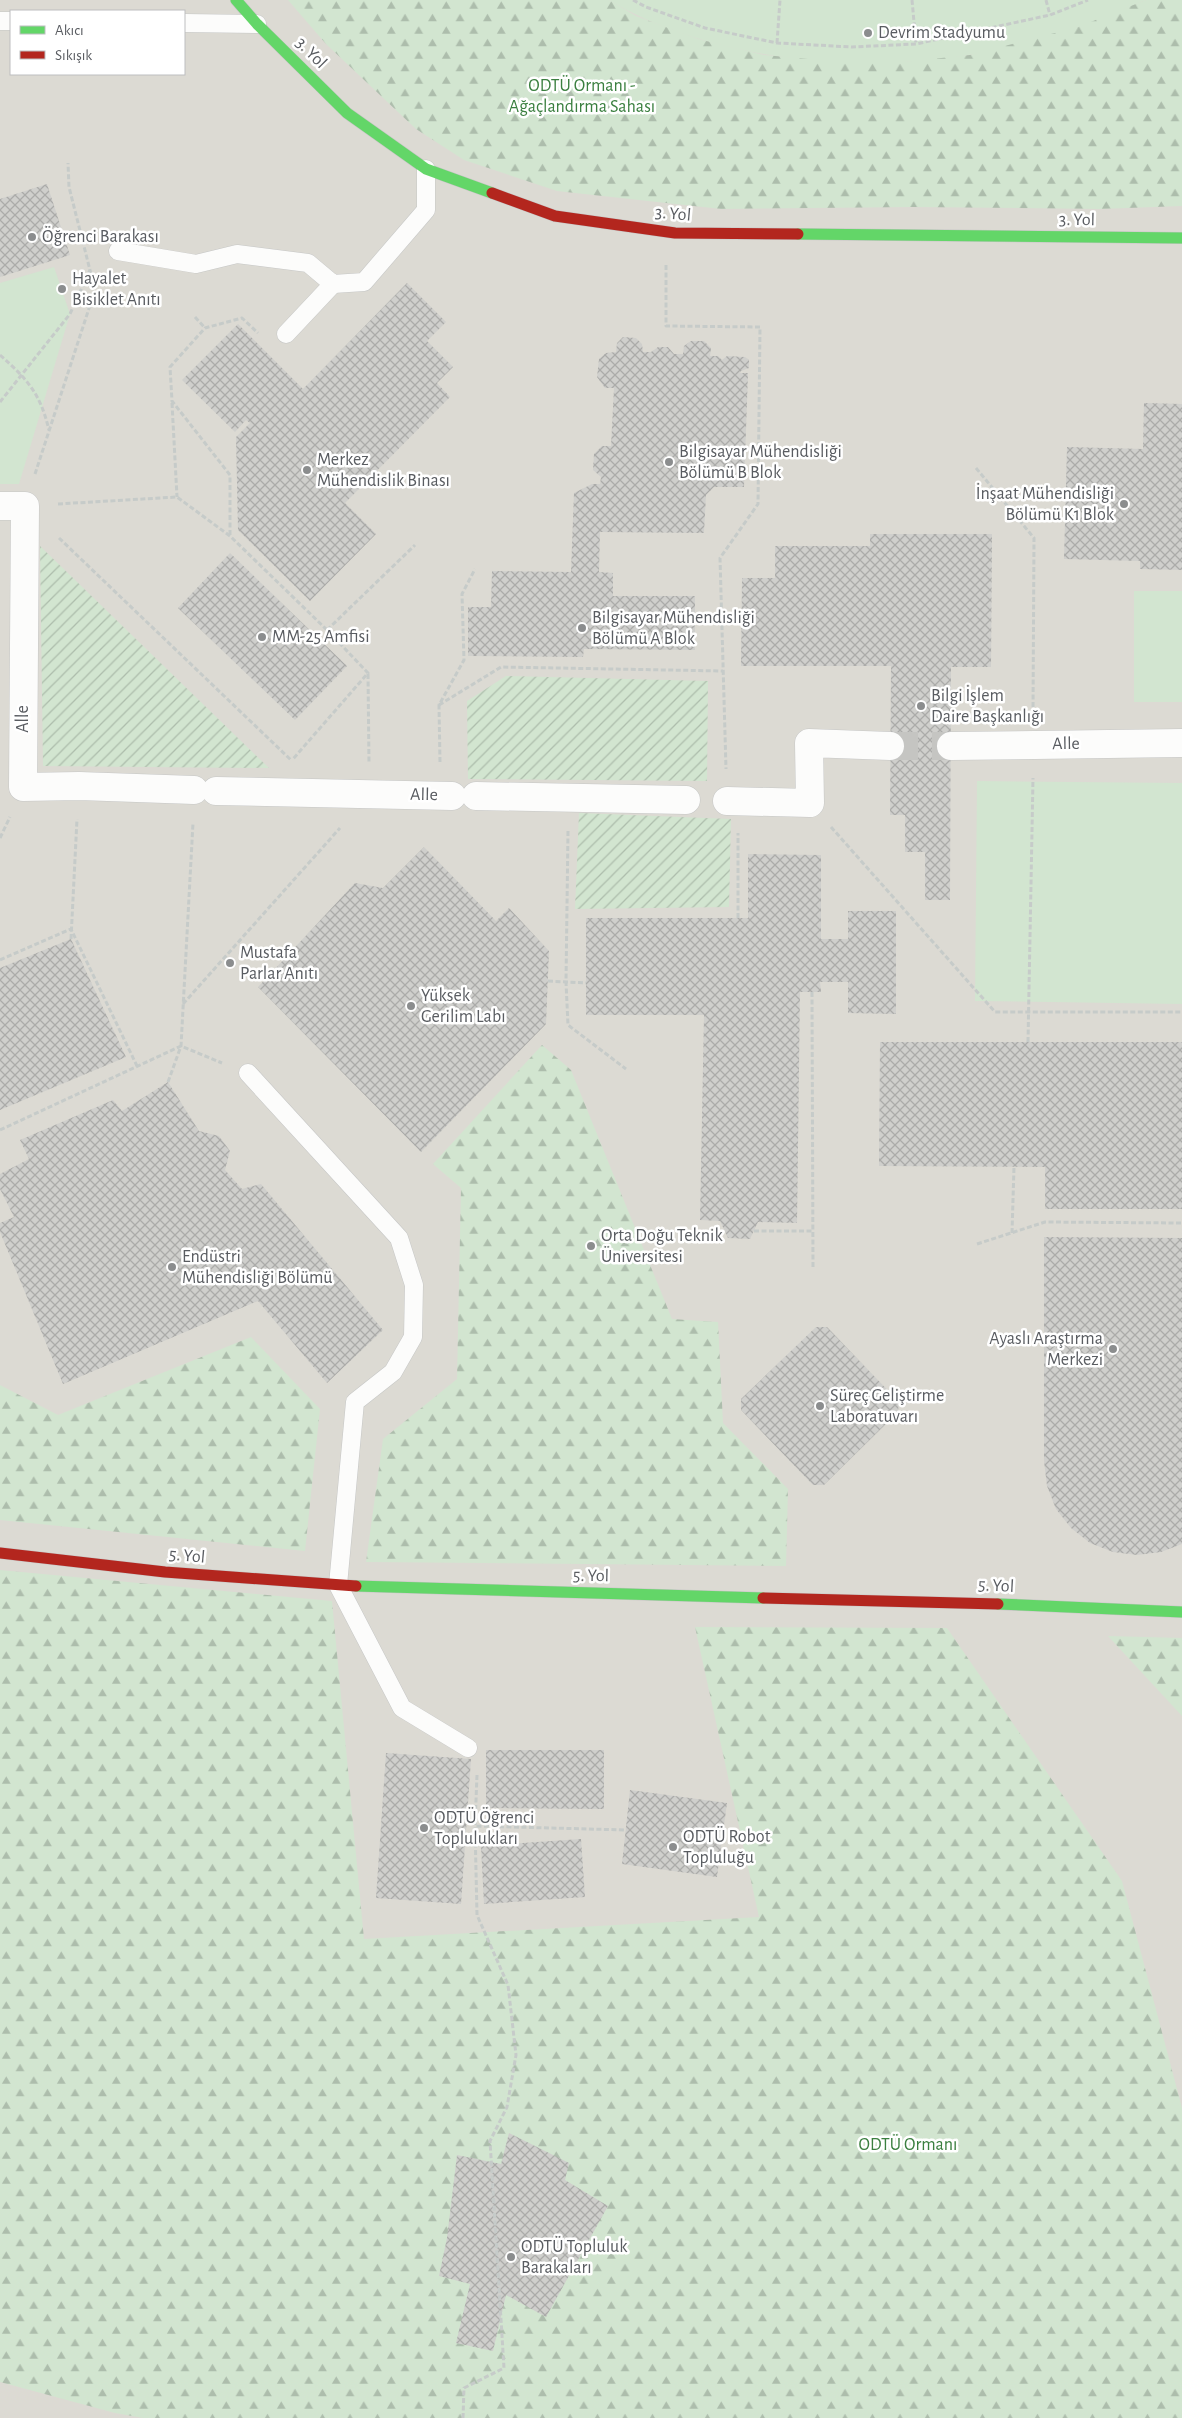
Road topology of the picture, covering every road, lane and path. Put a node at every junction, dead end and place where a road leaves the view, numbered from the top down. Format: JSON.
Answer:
{"nodes":[{"id":1,"x":236,"y":0,"type":"edge"},
{"id":2,"x":633,"y":0,"type":"edge"},
{"id":3,"x":780,"y":0,"type":"edge"},
{"id":4,"x":912,"y":0,"type":"edge"},
{"id":5,"x":1046,"y":0,"type":"edge"},
{"id":6,"x":1088,"y":0,"type":"edge"},
{"id":7,"x":1050,"y":15,"type":"junction"},
{"id":8,"x":185,"y":23,"type":"edge"},
{"id":9,"x":257,"y":24,"type":"junction"},
{"id":10,"x":777,"y":43,"type":"junction"},
{"id":11,"x":916,"y":44,"type":"junction"},
{"id":12,"x":68,"y":163,"type":"dead end"},
{"id":13,"x":426,"y":169,"type":"junction"},
{"id":14,"x":665,"y":232,"type":"junction"},
{"id":15,"x":1182,"y":238,"type":"edge"},
{"id":16,"x":118,"y":251,"type":"dead end"},
{"id":17,"x":90,"y":270,"type":"junction"},
{"id":18,"x":333,"y":284,"type":"junction"},
{"id":19,"x":195,"y":317,"type":"dead end"},
{"id":20,"x":205,"y":328,"type":"junction"},
{"id":21,"x":265,"y":333,"type":"dead end"},
{"id":22,"x":286,"y":334,"type":"dead end"},
{"id":23,"x":0,"y":355,"type":"edge"},
{"id":24,"x":23,"y":375,"type":"junction"},
{"id":25,"x":172,"y":401,"type":"junction"},
{"id":26,"x":0,"y":402,"type":"edge"},
{"id":27,"x":49,"y":431,"type":"junction"},
{"id":28,"x":176,"y":497,"type":"junction"},
{"id":29,"x":12,"y":506,"type":"edge"},
{"id":30,"x":230,"y":536,"type":"junction"},
{"id":31,"x":415,"y":545,"type":"dead end"},
{"id":32,"x":475,"y":569,"type":"dead end"},
{"id":33,"x":327,"y":630,"type":"junction"},
{"id":34,"x":723,"y":671,"type":"junction"},
{"id":35,"x":368,"y":673,"type":"junction"},
{"id":36,"x":439,"y":705,"type":"junction"},
{"id":37,"x":1182,"y":743,"type":"edge"},
{"id":38,"x":890,"y":746,"type":"tunnel mouth"},
{"id":39,"x":951,"y":746,"type":"tunnel mouth"},
{"id":40,"x":292,"y":760,"type":"junction"},
{"id":41,"x":79,"y":786,"type":"junction"},
{"id":42,"x":205,"y":791,"type":"junction"},
{"id":43,"x":326,"y":793,"type":"junction"},
{"id":44,"x":369,"y":794,"type":"junction"},
{"id":45,"x":456,"y":796,"type":"junction"},
{"id":46,"x":569,"y":798,"type":"junction"},
{"id":47,"x":686,"y":800,"type":"dead end"},
{"id":48,"x":733,"y":802,"type":"junction"},
{"id":49,"x":810,"y":803,"type":"junction"},
{"id":50,"x":738,"y":918,"type":"dead end"},
{"id":51,"x":71,"y":930,"type":"junction"},
{"id":52,"x":71,"y":939,"type":"dead end"},
{"id":53,"x":0,"y":960,"type":"edge"},
{"id":54,"x":548,"y":981,"type":"dead end"},
{"id":55,"x":566,"y":982,"type":"junction"},
{"id":56,"x":586,"y":983,"type":"dead end"},
{"id":57,"x":812,"y":992,"type":"dead end"},
{"id":58,"x":183,"y":1004,"type":"junction"},
{"id":59,"x":1182,"y":1012,"type":"edge"},
{"id":60,"x":181,"y":1046,"type":"junction"},
{"id":61,"x":136,"y":1066,"type":"junction"},
{"id":62,"x":626,"y":1070,"type":"dead end"},
{"id":63,"x":248,"y":1073,"type":"joint"},
{"id":64,"x":168,"y":1082,"type":"dead end"},
{"id":65,"x":0,"y":1130,"type":"edge"},
{"id":66,"x":1014,"y":1167,"type":"dead end"},
{"id":67,"x":1182,"y":1224,"type":"edge"},
{"id":68,"x":754,"y":1231,"type":"dead end"},
{"id":69,"x":812,"y":1231,"type":"junction"},
{"id":70,"x":1012,"y":1233,"type":"junction"},
{"id":71,"x":977,"y":1244,"type":"dead end"},
{"id":72,"x":813,"y":1268,"type":"dead end"},
{"id":73,"x":0,"y":1553,"type":"edge"},
{"id":74,"x":338,"y":1585,"type":"junction"},
{"id":75,"x":1182,"y":1612,"type":"edge"},
{"id":76,"x":468,"y":1748,"type":"joint"},
{"id":77,"x":475,"y":1826,"type":"junction"},
{"id":78,"x":626,"y":1830,"type":"dead end"},
{"id":79,"x":463,"y":2418,"type":"edge"}],
"edges":[{"from":1,"to":9,"type":"street","name":"3. Yol"},
{"from":2,"to":10,"type":"path"},
{"from":3,"to":10,"type":"path"},
{"from":4,"to":11,"type":"path"},
{"from":5,"to":7,"type":"path"},
{"from":6,"to":7,"type":"path"},
{"from":7,"to":11,"type":"path"},
{"from":8,"to":9,"type":"lane"},
{"from":9,"to":13,"type":"street","name":"3. Yol"},
{"from":10,"to":11,"type":"path"},
{"from":12,"to":17,"type":"path"},
{"from":13,"to":14,"type":"street","name":"3. Yol"},
{"from":13,"to":18,"type":"lane"},
{"from":14,"to":15,"type":"street","name":"3. Yol"},
{"from":14,"to":34,"type":"path"},
{"from":16,"to":18,"type":"lane"},
{"from":17,"to":24,"type":"path"},
{"from":17,"to":27,"type":"path"},
{"from":18,"to":22,"type":"lane"},
{"from":19,"to":20,"type":"path"},
{"from":20,"to":21,"type":"path"},
{"from":20,"to":25,"type":"path"},
{"from":23,"to":24,"type":"path"},
{"from":24,"to":26,"type":"path"},
{"from":24,"to":27,"type":"path"},
{"from":25,"to":28,"type":"path"},
{"from":25,"to":30,"type":"path"},
{"from":27,"to":29,"type":"path"},
{"from":28,"to":29,"type":"path"},
{"from":28,"to":30,"type":"path"},
{"from":29,"to":40,"type":"path"},
{"from":29,"to":41,"type":"street","name":"Alle"},
{"from":30,"to":33,"type":"path"},
{"from":31,"to":33,"type":"path"},
{"from":32,"to":36,"type":"path"},
{"from":33,"to":35,"type":"path"},
{"from":34,"to":36,"type":"path"},
{"from":34,"to":48,"type":"path"},
{"from":35,"to":40,"type":"path"},
{"from":35,"to":44,"type":"path"},
{"from":36,"to":45,"type":"path"},
{"from":37,"to":39,"type":"street","name":"Alle"},
{"from":38,"to":49,"type":"street"},
{"from":40,"to":43,"type":"path"},
{"from":41,"to":42,"type":"street","name":"Alle"},
{"from":41,"to":51,"type":"path"},
{"from":42,"to":43,"type":"street","name":"Alle"},
{"from":42,"to":58,"type":"path"},
{"from":43,"to":44,"type":"street","name":"Alle"},
{"from":44,"to":45,"type":"street","name":"Alle"},
{"from":44,"to":58,"type":"path"},
{"from":45,"to":46,"type":"street","name":"Alle"},
{"from":46,"to":47,"type":"street","name":"Alle"},
{"from":46,"to":55,"type":"path"},
{"from":48,"to":49,"type":"street"},
{"from":48,"to":50,"type":"path"},
{"from":49,"to":59,"type":"path"},
{"from":51,"to":52,"type":"path"},
{"from":51,"to":53,"type":"path"},
{"from":51,"to":61,"type":"path"},
{"from":54,"to":55,"type":"path"},
{"from":55,"to":56,"type":"path"},
{"from":55,"to":62,"type":"path"},
{"from":57,"to":69,"type":"path"},
{"from":58,"to":60,"type":"path"},
{"from":60,"to":61,"type":"path"},
{"from":60,"to":63,"type":"path"},
{"from":60,"to":64,"type":"path"},
{"from":61,"to":65,"type":"path"},
{"from":63,"to":74,"type":"lane"},
{"from":66,"to":70,"type":"path"},
{"from":67,"to":70,"type":"path"},
{"from":68,"to":69,"type":"path"},
{"from":69,"to":72,"type":"path"},
{"from":70,"to":71,"type":"path"},
{"from":73,"to":74,"type":"street","name":"5. Yol"},
{"from":74,"to":75,"type":"street","name":"5. Yol"},
{"from":74,"to":76,"type":"lane"},
{"from":76,"to":77,"type":"path"},
{"from":77,"to":78,"type":"path"},
{"from":77,"to":79,"type":"path"}]}
